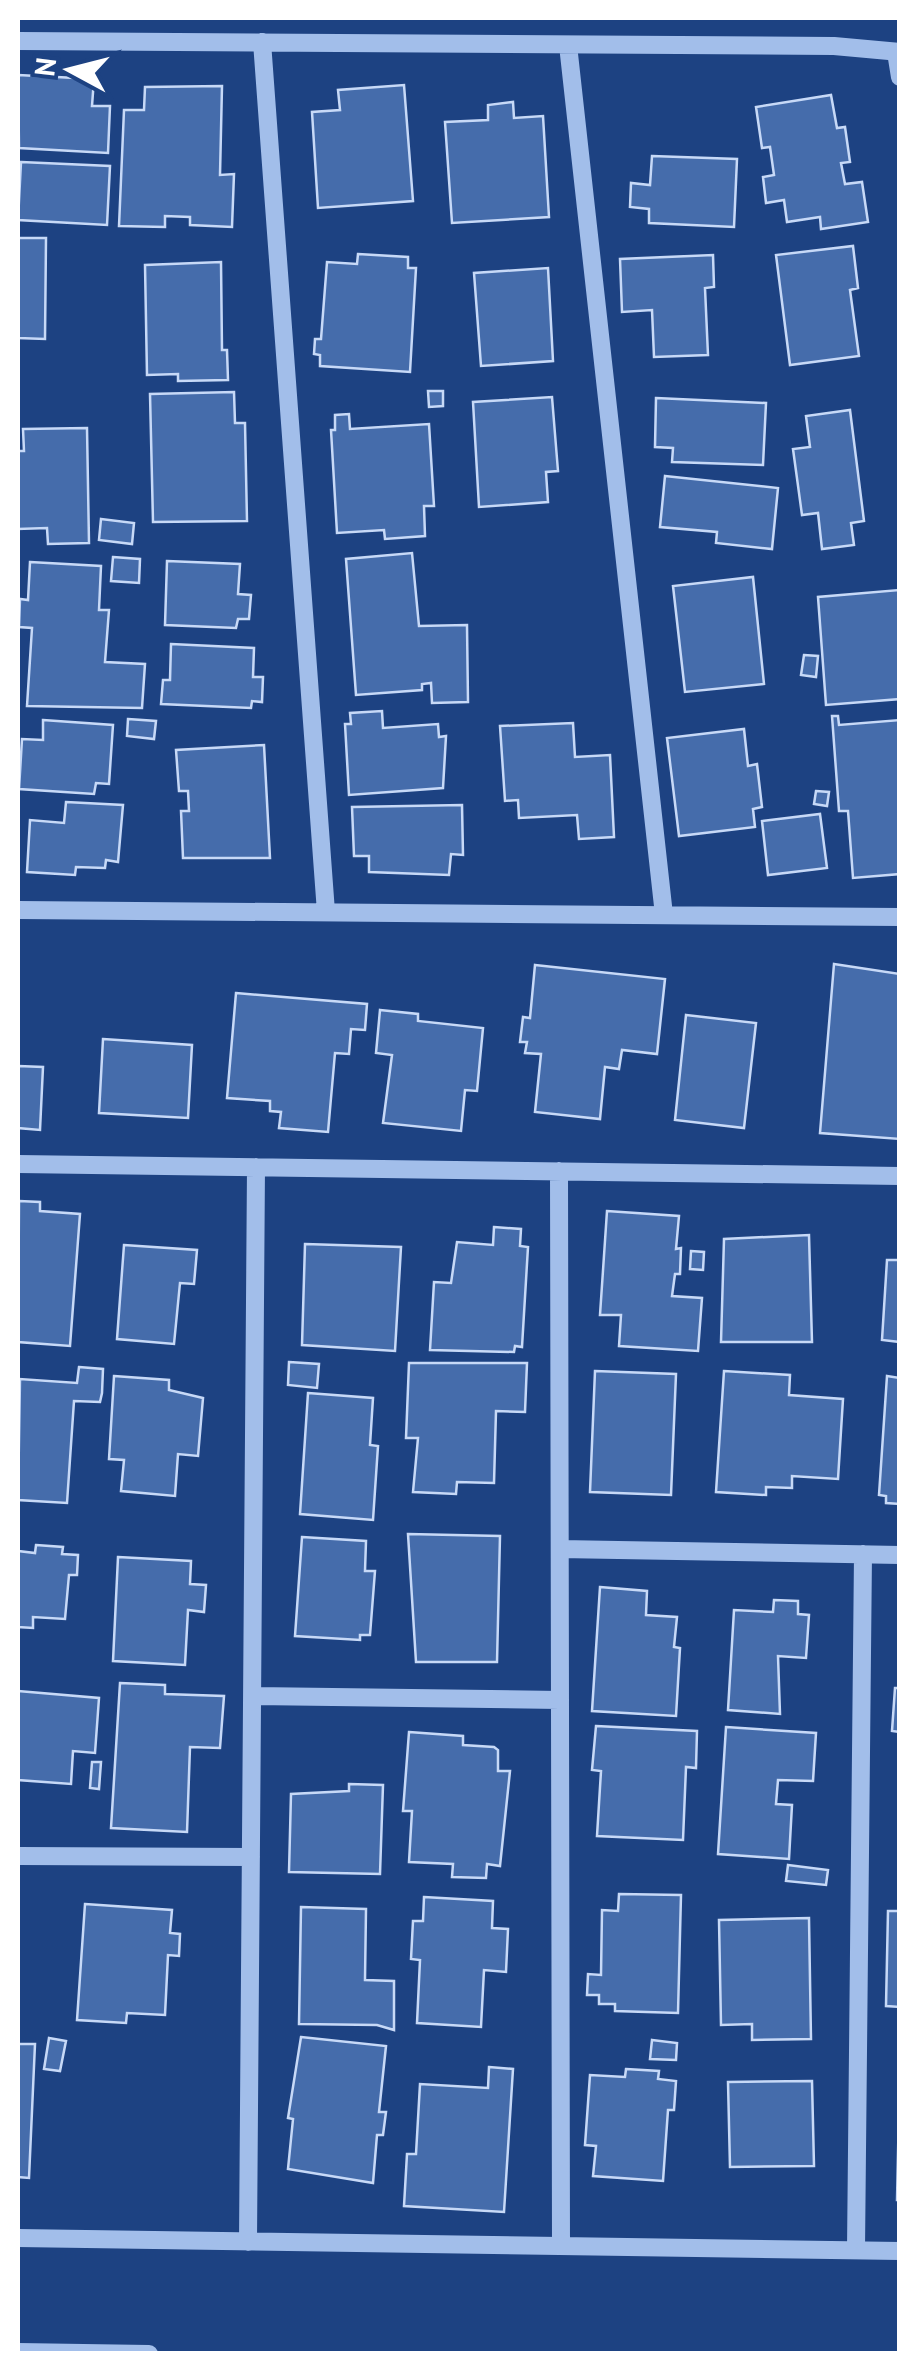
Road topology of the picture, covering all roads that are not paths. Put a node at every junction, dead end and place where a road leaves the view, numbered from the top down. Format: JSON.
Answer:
{"nodes":[{"id":1,"x":18,"y":40,"type":"edge"},
{"id":2,"x":262,"y":42,"type":"junction"},
{"id":3,"x":568,"y":44,"type":"junction"},
{"id":4,"x":898,"y":52,"type":"edge"},
{"id":5,"x":900,"y":77,"type":"edge"},
{"id":6,"x":18,"y":910,"type":"edge"},
{"id":7,"x":326,"y":912,"type":"junction"},
{"id":8,"x":664,"y":915,"type":"junction"},
{"id":9,"x":900,"y":916,"type":"edge"},
{"id":10,"x":18,"y":1164,"type":"edge"},
{"id":11,"x":256,"y":1167,"type":"junction"},
{"id":12,"x":559,"y":1172,"type":"junction"},
{"id":13,"x":900,"y":1176,"type":"edge"},
{"id":14,"x":560,"y":1549,"type":"junction"},
{"id":15,"x":863,"y":1554,"type":"junction"},
{"id":16,"x":900,"y":1555,"type":"edge"},
{"id":17,"x":253,"y":1696,"type":"junction"},
{"id":18,"x":560,"y":1700,"type":"junction"},
{"id":19,"x":18,"y":1856,"type":"edge"},
{"id":20,"x":251,"y":1856,"type":"junction"},
{"id":21,"x":18,"y":2238,"type":"edge"},
{"id":22,"x":248,"y":2242,"type":"junction"},
{"id":23,"x":561,"y":2246,"type":"junction"},
{"id":24,"x":856,"y":2250,"type":"junction"},
{"id":25,"x":900,"y":2250,"type":"edge"},
{"id":26,"x":18,"y":2352,"type":"edge"},
{"id":27,"x":68,"y":2352,"type":"edge"},
{"id":28,"x":150,"y":2354,"type":"edge"}],
"edges":[{"from":1,"to":2,"type":"street"},
{"from":2,"to":3,"type":"street"},
{"from":2,"to":7,"type":"street"},
{"from":3,"to":4,"type":"street"},
{"from":3,"to":8,"type":"street"},
{"from":4,"to":5,"type":"street"},
{"from":6,"to":7,"type":"street"},
{"from":7,"to":8,"type":"street"},
{"from":8,"to":9,"type":"street"},
{"from":10,"to":11,"type":"street"},
{"from":11,"to":12,"type":"street"},
{"from":11,"to":17,"type":"street"},
{"from":12,"to":13,"type":"street"},
{"from":12,"to":14,"type":"street"},
{"from":14,"to":15,"type":"street"},
{"from":14,"to":18,"type":"street"},
{"from":15,"to":16,"type":"street"},
{"from":15,"to":24,"type":"street"},
{"from":17,"to":18,"type":"street"},
{"from":17,"to":20,"type":"street"},
{"from":18,"to":23,"type":"street"},
{"from":19,"to":20,"type":"street"},
{"from":20,"to":22,"type":"street"},
{"from":21,"to":22,"type":"street"},
{"from":22,"to":23,"type":"street"},
{"from":23,"to":24,"type":"street"},
{"from":24,"to":25,"type":"street"},
{"from":26,"to":27,"type":"street"},
{"from":27,"to":28,"type":"street"}]}
